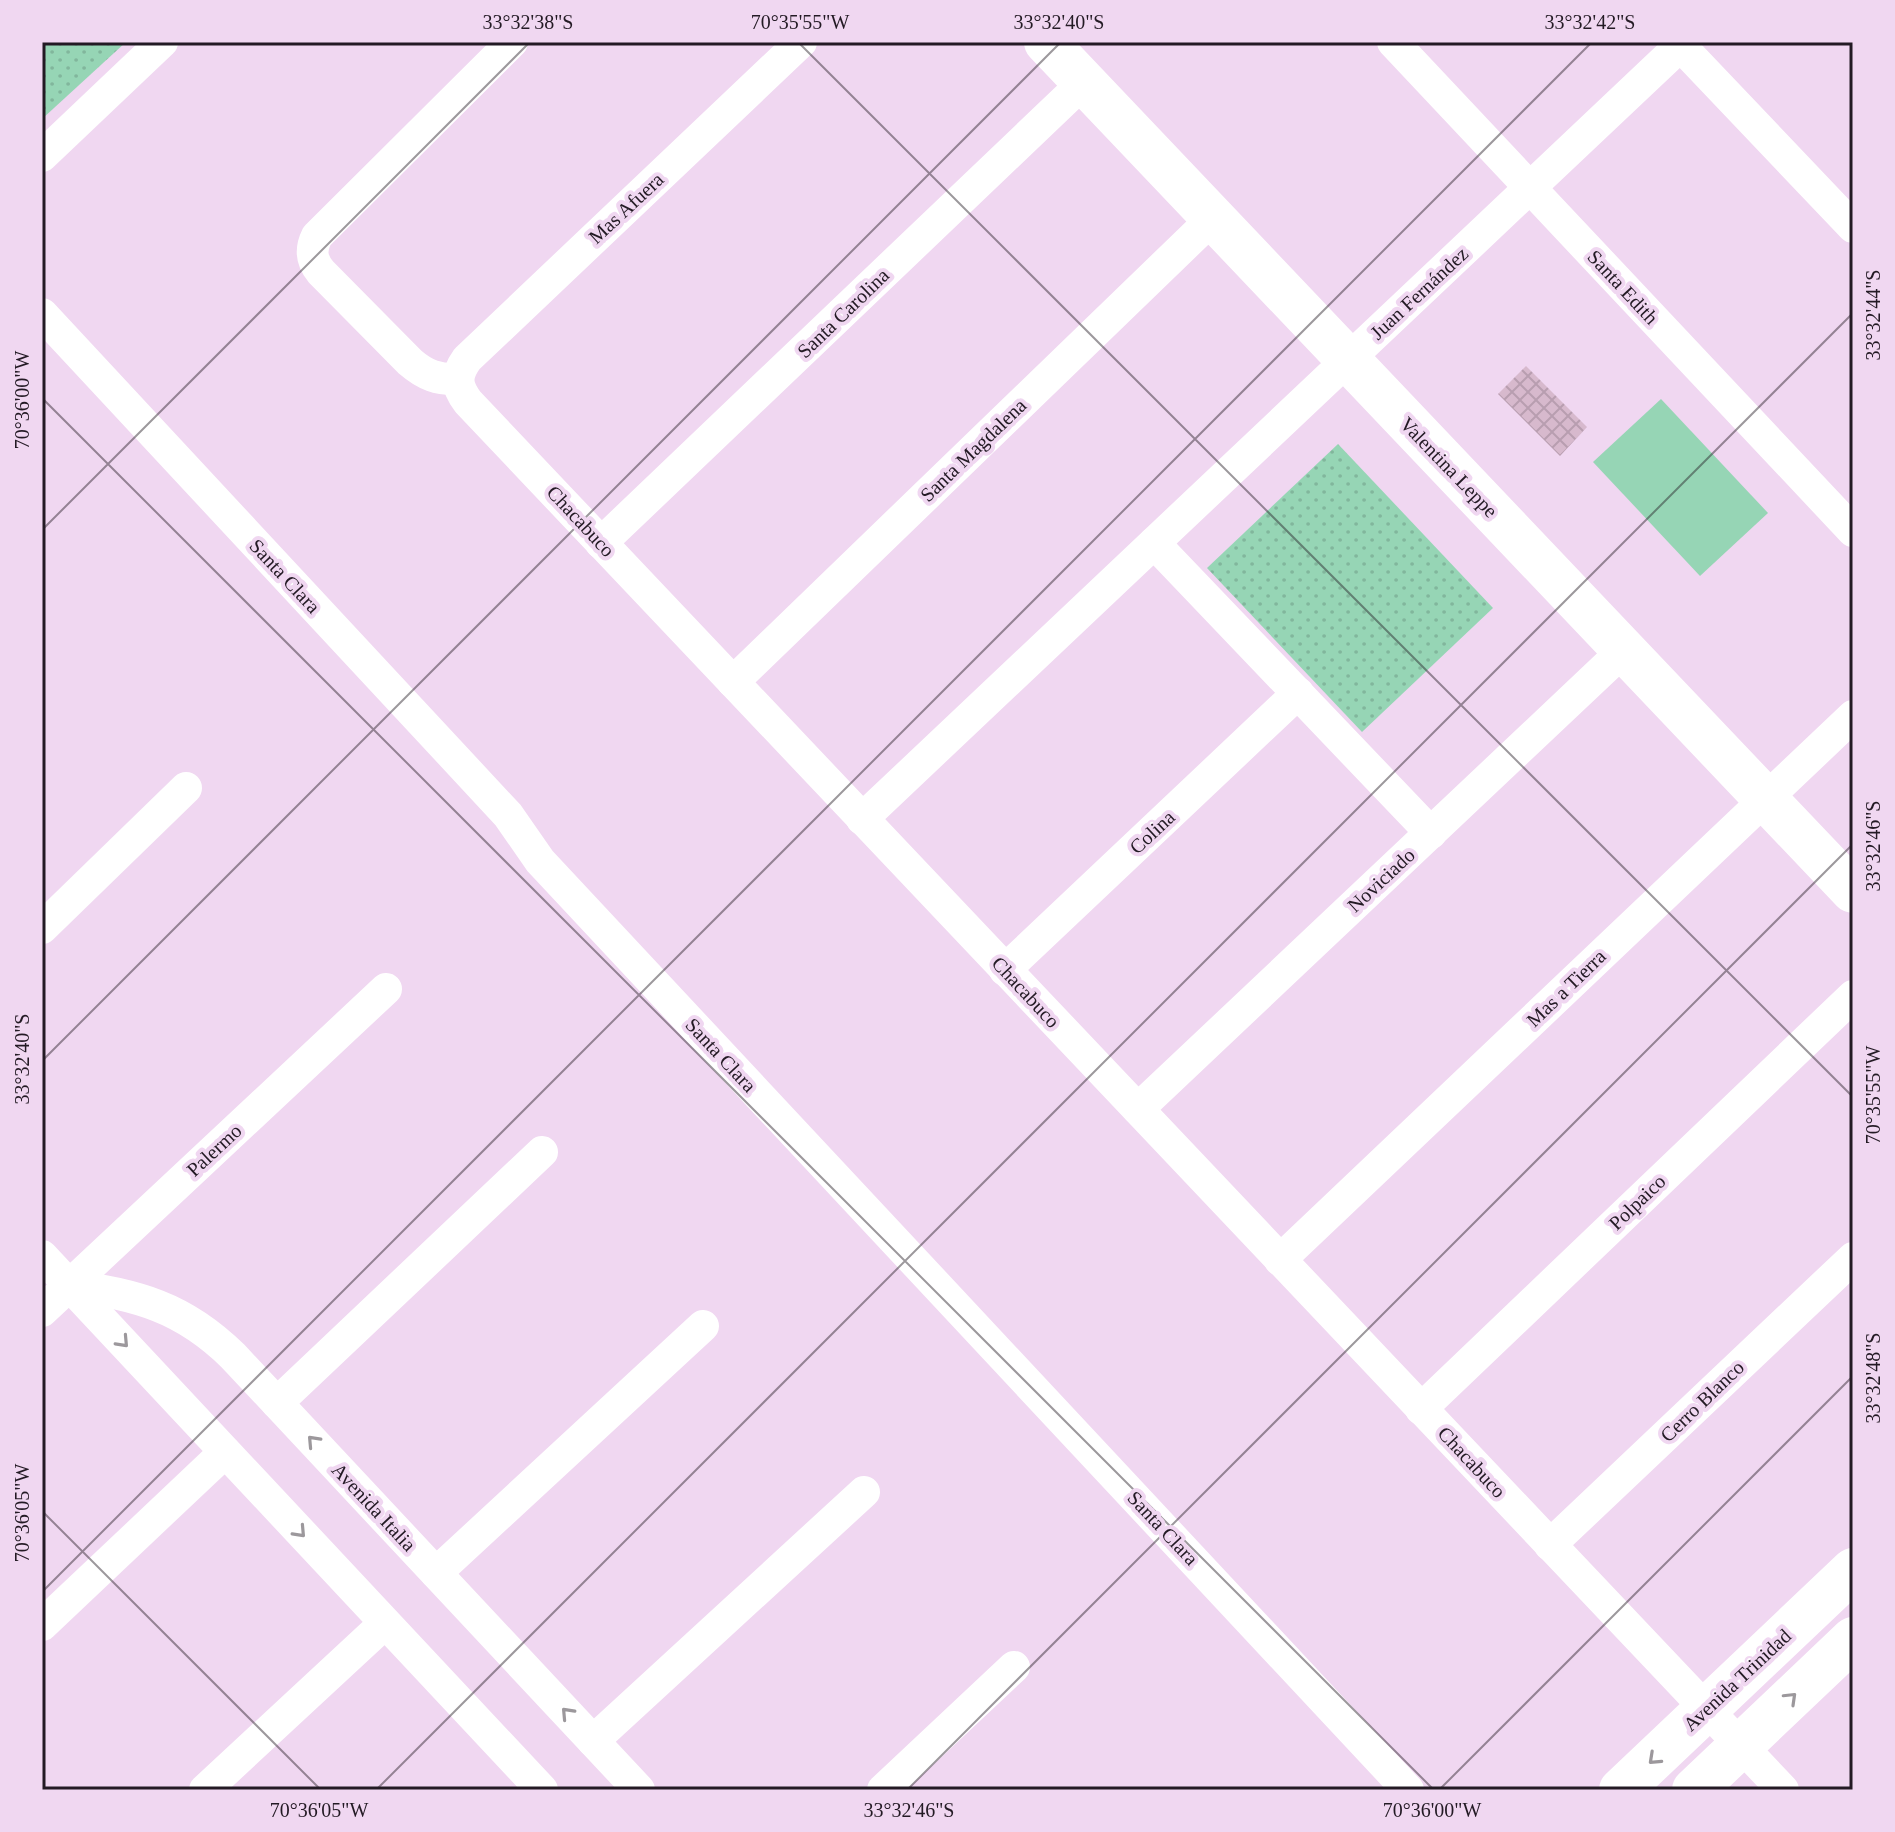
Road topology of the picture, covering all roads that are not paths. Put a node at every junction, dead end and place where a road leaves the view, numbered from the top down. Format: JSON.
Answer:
{"nodes":[{"id":1,"x":162,"y":42,"type":"edge"},
{"id":2,"x":512,"y":42,"type":"edge"},
{"id":3,"x":801,"y":42,"type":"edge"},
{"id":4,"x":1046,"y":42,"type":"edge"},
{"id":5,"x":1393,"y":42,"type":"edge"},
{"id":6,"x":1680,"y":43,"type":"edge"},
{"id":7,"x":1084,"y":82,"type":"junction"},
{"id":8,"x":42,"y":156,"type":"edge"},
{"id":9,"x":1530,"y":188,"type":"junction"},
{"id":10,"x":1213,"y":218,"type":"junction"},
{"id":11,"x":1853,"y":227,"type":"edge"},
{"id":12,"x":42,"y":314,"type":"edge"},
{"id":13,"x":1348,"y":360,"type":"junction"},
{"id":14,"x":458,"y":379,"type":"junction"},
{"id":15,"x":1853,"y":531,"type":"edge"},
{"id":16,"x":601,"y":543,"type":"junction"},
{"id":17,"x":1154,"y":543,"type":"junction"},
{"id":18,"x":1624,"y":650,"type":"junction"},
{"id":19,"x":733,"y":682,"type":"junction"},
{"id":20,"x":1298,"y":693,"type":"junction"},
{"id":21,"x":1853,"y":716,"type":"edge"},
{"id":22,"x":186,"y":788,"type":"dead end"},
{"id":23,"x":1765,"y":799,"type":"junction"},
{"id":24,"x":862,"y":819,"type":"junction"},
{"id":25,"x":1431,"y":833,"type":"junction"},
{"id":26,"x":1853,"y":891,"type":"edge"},
{"id":27,"x":42,"y":928,"type":"edge"},
{"id":28,"x":1005,"y":970,"type":"junction"},
{"id":29,"x":386,"y":989,"type":"dead end"},
{"id":30,"x":1853,"y":996,"type":"edge"},
{"id":31,"x":1138,"y":1109,"type":"junction"},
{"id":32,"x":542,"y":1152,"type":"dead end"},
{"id":33,"x":42,"y":1256,"type":"edge"},
{"id":34,"x":1853,"y":1258,"type":"edge"},
{"id":35,"x":1280,"y":1260,"type":"junction"},
{"id":36,"x":70,"y":1285,"type":"junction"},
{"id":37,"x":42,"y":1311,"type":"edge"},
{"id":38,"x":703,"y":1326,"type":"dead end"},
{"id":39,"x":277,"y":1403,"type":"junction"},
{"id":40,"x":1421,"y":1409,"type":"junction"},
{"id":41,"x":225,"y":1452,"type":"junction"},
{"id":42,"x":864,"y":1492,"type":"dead end"},
{"id":43,"x":1550,"y":1545,"type":"junction"},
{"id":44,"x":1853,"y":1570,"type":"edge"},
{"id":45,"x":436,"y":1573,"type":"junction"},
{"id":46,"x":385,"y":1623,"type":"junction"},
{"id":47,"x":42,"y":1625,"type":"edge"},
{"id":48,"x":1853,"y":1639,"type":"edge"},
{"id":49,"x":1014,"y":1667,"type":"dead end"},
{"id":50,"x":1706,"y":1710,"type":"junction"},
{"id":51,"x":593,"y":1741,"type":"junction"},
{"id":52,"x":1741,"y":1745,"type":"junction"},
{"id":53,"x":205,"y":1790,"type":"edge"},
{"id":54,"x":542,"y":1790,"type":"edge"},
{"id":55,"x":639,"y":1790,"type":"edge"},
{"id":56,"x":883,"y":1790,"type":"edge"},
{"id":57,"x":1408,"y":1790,"type":"edge"},
{"id":58,"x":1621,"y":1790,"type":"edge"},
{"id":59,"x":1694,"y":1790,"type":"edge"},
{"id":60,"x":1783,"y":1790,"type":"edge"}],
"edges":[{"from":1,"to":8,"type":"street"},
{"from":2,"to":14,"type":"street"},
{"from":3,"to":14,"type":"street","name":"Mas Afuera"},
{"from":4,"to":7,"type":"street","name":"Valentina Leppe"},
{"from":5,"to":9,"type":"street","name":"Santa Edith"},
{"from":6,"to":9,"type":"street","name":"Juan Fernández"},
{"from":6,"to":11,"type":"street"},
{"from":7,"to":10,"type":"street","name":"Valentina Leppe"},
{"from":7,"to":16,"type":"street","name":"Santa Carolina"},
{"from":9,"to":13,"type":"street","name":"Juan Fernández"},
{"from":9,"to":15,"type":"street","name":"Santa Edith"},
{"from":10,"to":13,"type":"street","name":"Valentina Leppe"},
{"from":10,"to":19,"type":"street","name":"Santa Magdalena"},
{"from":12,"to":57,"type":"street","name":"Santa Clara"},
{"from":13,"to":17,"type":"street","name":"Juan Fernández"},
{"from":13,"to":18,"type":"street","name":"Valentina Leppe"},
{"from":14,"to":16,"type":"street","name":"Chacabuco"},
{"from":16,"to":19,"type":"street","name":"Chacabuco"},
{"from":17,"to":20,"type":"street"},
{"from":17,"to":24,"type":"street","name":"Juan Fernández"},
{"from":18,"to":23,"type":"street","name":"Valentina Leppe"},
{"from":18,"to":25,"type":"street","name":"Noviciado"},
{"from":19,"to":24,"type":"street","name":"Chacabuco"},
{"from":20,"to":25,"type":"street"},
{"from":20,"to":28,"type":"street","name":"Colina"},
{"from":21,"to":23,"type":"street","name":"Mas a Tierra"},
{"from":22,"to":27,"type":"street"},
{"from":23,"to":26,"type":"street","name":"Valentina Leppe"},
{"from":23,"to":35,"type":"street","name":"Mas a Tierra"},
{"from":24,"to":28,"type":"street","name":"Chacabuco"},
{"from":25,"to":31,"type":"street","name":"Noviciado"},
{"from":28,"to":31,"type":"street","name":"Chacabuco"},
{"from":29,"to":36,"type":"street","name":"Palermo"},
{"from":30,"to":40,"type":"street","name":"Polpaico"},
{"from":31,"to":35,"type":"street","name":"Chacabuco"},
{"from":32,"to":39,"type":"street"},
{"from":33,"to":36,"type":"street"},
{"from":34,"to":43,"type":"street","name":"Cerro Blanco"},
{"from":35,"to":40,"type":"street","name":"Chacabuco"},
{"from":36,"to":37,"type":"street","name":"Palermo"},
{"from":36,"to":39,"type":"street","name":"Avenida Italia"},
{"from":36,"to":41,"type":"street","one_way":true},
{"from":38,"to":45,"type":"street"},
{"from":45,"to":39,"type":"street","name":"Avenida Italia","one_way":true},
{"from":40,"to":43,"type":"street","name":"Chacabuco"},
{"from":41,"to":46,"type":"street","one_way":true},
{"from":41,"to":47,"type":"street"},
{"from":42,"to":51,"type":"street"},
{"from":43,"to":50,"type":"street","name":"Chacabuco"},
{"from":44,"to":50,"type":"street","name":"Avenida Trinidad"},
{"from":51,"to":45,"type":"street","name":"Avenida Italia","one_way":true},
{"from":46,"to":53,"type":"street"},
{"from":46,"to":54,"type":"street"},
{"from":52,"to":48,"type":"street","one_way":true},
{"from":49,"to":56,"type":"street"},
{"from":50,"to":52,"type":"street","name":"Chacabuco"},
{"from":50,"to":58,"type":"street","name":"Avenida Trinidad","one_way":true},
{"from":51,"to":55,"type":"street","name":"Avenida Italia"},
{"from":52,"to":59,"type":"street"},
{"from":52,"to":60,"type":"street","name":"Chacabuco"}]}
